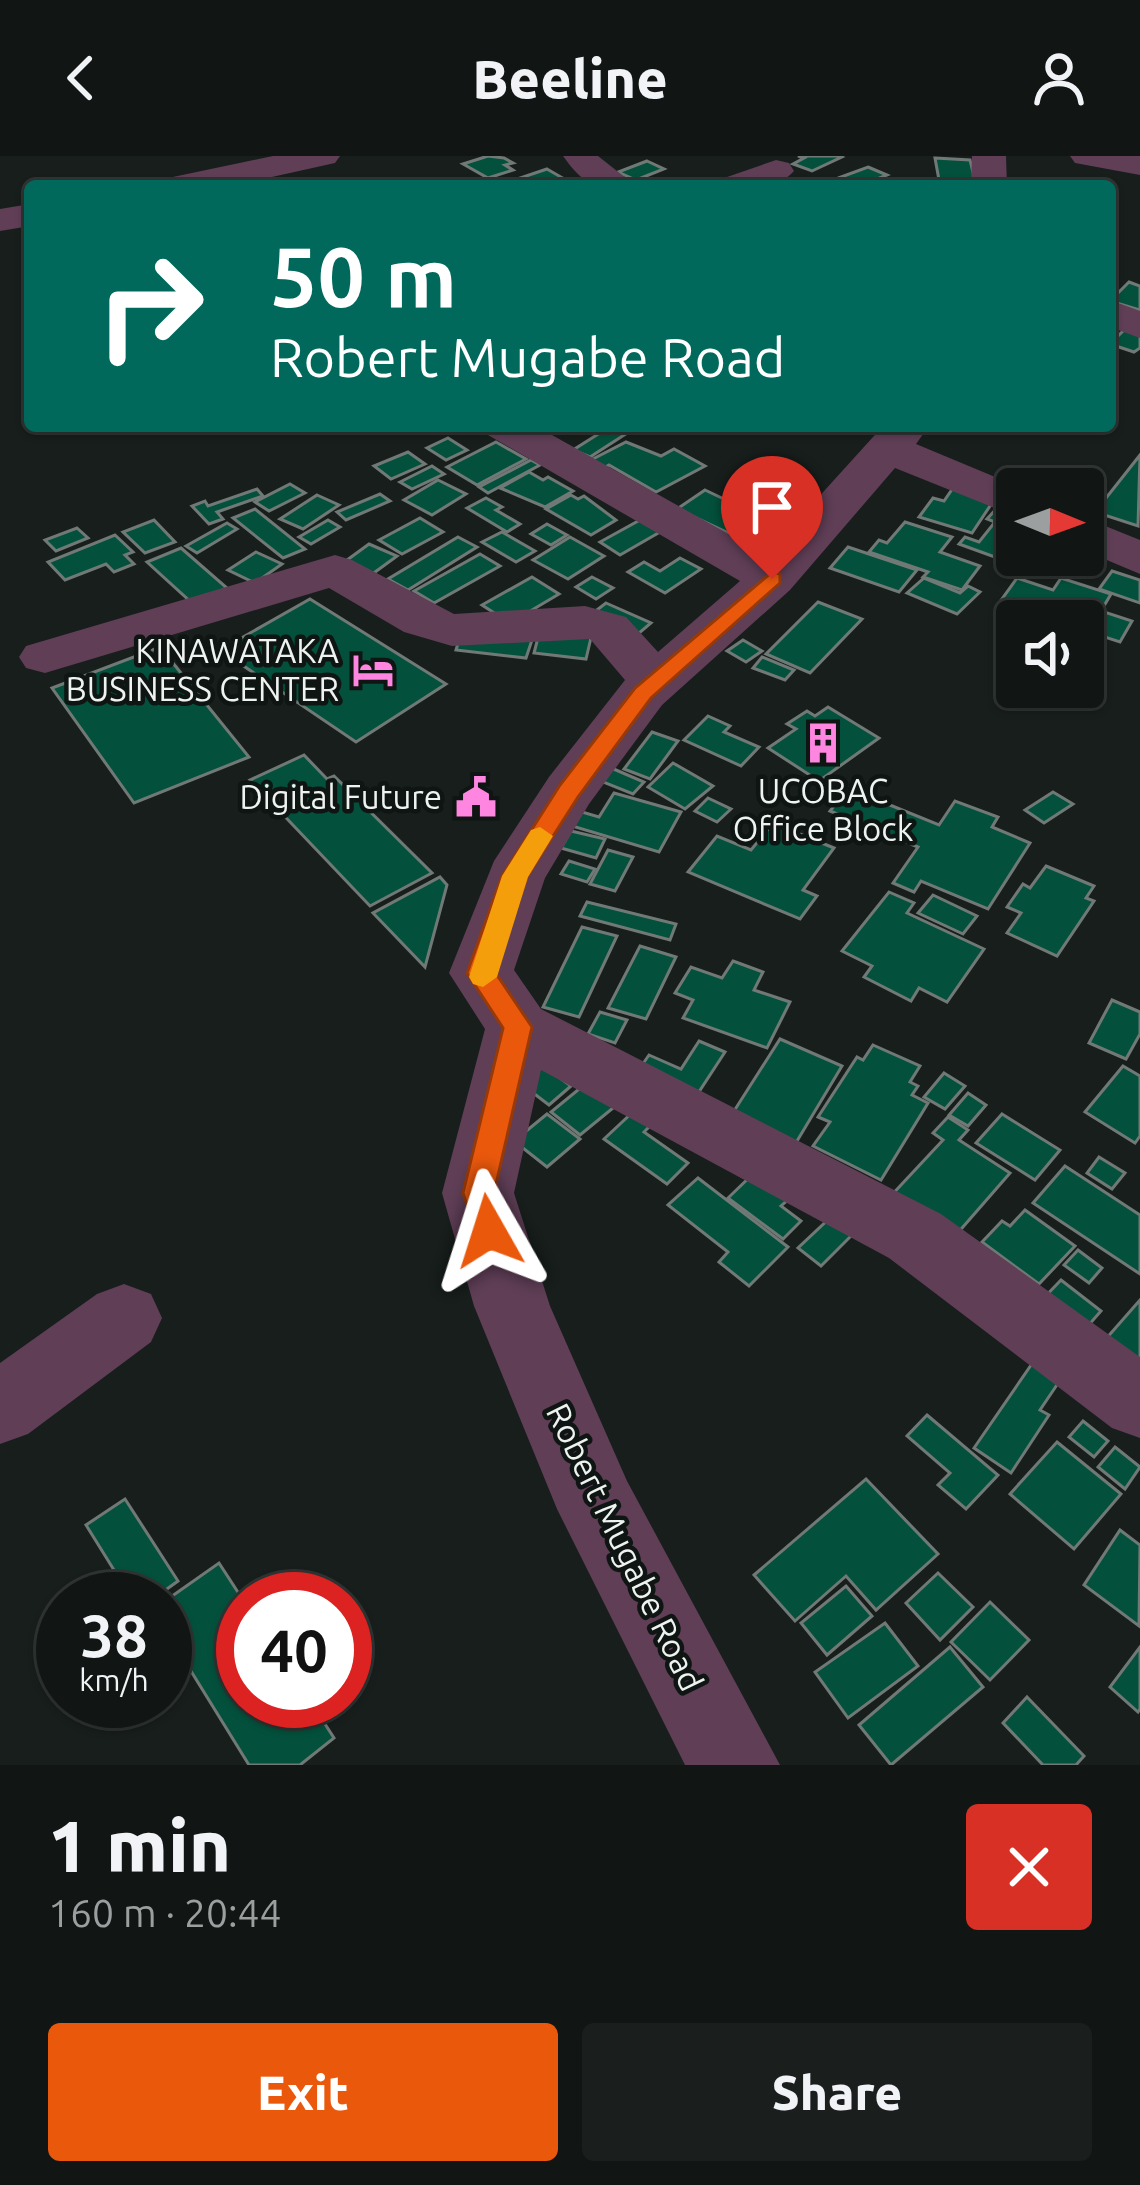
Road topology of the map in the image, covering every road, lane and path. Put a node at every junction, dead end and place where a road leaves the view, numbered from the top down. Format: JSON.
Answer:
{"nodes":[{"id":1,"x":323,"y":156,"type":"edge"},
{"id":2,"x":580,"y":156,"type":"edge"},
{"id":3,"x":1087,"y":156,"type":"edge"},
{"id":4,"x":1140,"y":164,"type":"edge"},
{"id":5,"x":209,"y":180,"type":"edge"},
{"id":6,"x":608,"y":180,"type":"edge"},
{"id":7,"x":515,"y":432,"type":"edge"},
{"id":8,"x":897,"y":437,"type":"edge"},
{"id":9,"x":996,"y":491,"type":"edge"},
{"id":10,"x":1104,"y":541,"type":"edge"},
{"id":11,"x":1139,"y":558,"type":"edge"},
{"id":12,"x":772,"y":579,"type":"junction"},
{"id":13,"x":45,"y":657,"type":"dead end"},
{"id":14,"x":656,"y":682,"type":"junction"},
{"id":15,"x":518,"y":1027,"type":"junction"},
{"id":16,"x":124,"y":1318,"type":"dead end"},
{"id":17,"x":1140,"y":1402,"type":"edge"},
{"id":18,"x":0,"y":1408,"type":"edge"},
{"id":19,"x":734,"y":1765,"type":"edge"}],
"edges":[{"from":1,"to":5,"type":"street"},
{"from":2,"to":6,"type":"street"},
{"from":3,"to":4,"type":"street"},
{"from":7,"to":12,"type":"street"},
{"from":8,"to":9,"type":"street"},
{"from":8,"to":12,"type":"street"},
{"from":10,"to":11,"type":"street"},
{"from":12,"to":14,"type":"street"},
{"from":13,"to":14,"type":"street"},
{"from":14,"to":15,"type":"street"},
{"from":15,"to":17,"type":"street"},
{"from":15,"to":19,"type":"street","name":"Robert Mugabe Road"},
{"from":16,"to":18,"type":"street"}]}
